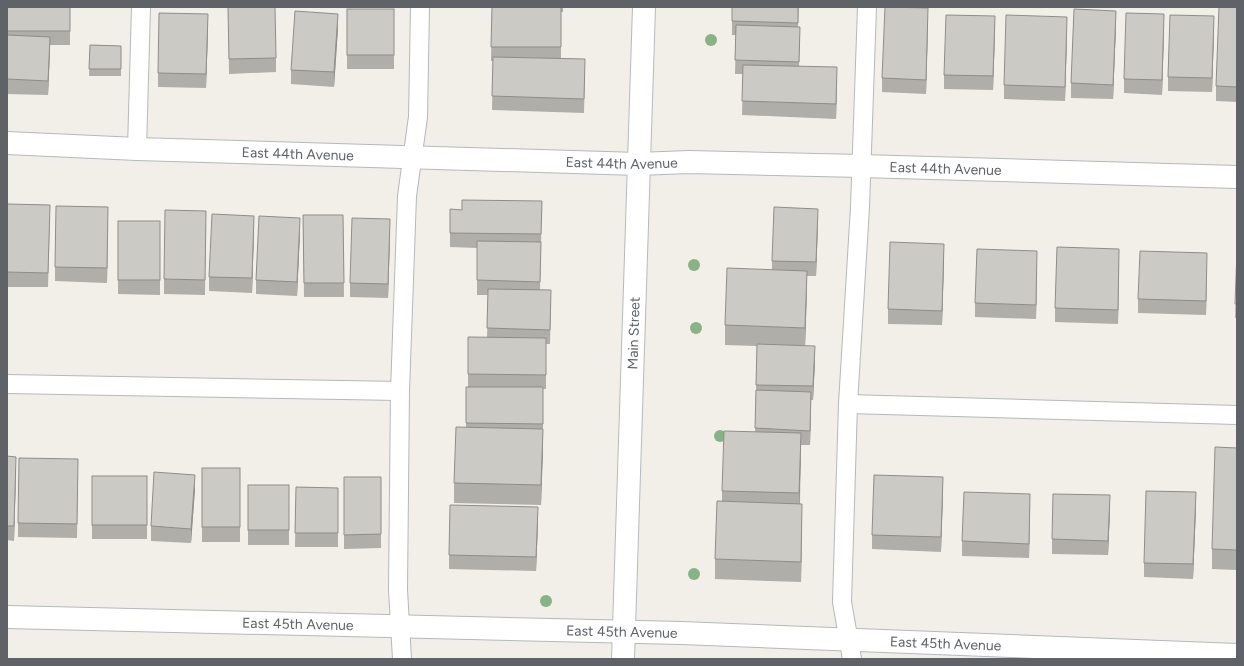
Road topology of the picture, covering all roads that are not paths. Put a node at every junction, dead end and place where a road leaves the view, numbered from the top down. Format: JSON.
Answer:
{"nodes":[{"id":1,"x":141,"y":7,"type":"edge"},
{"id":2,"x":420,"y":7,"type":"edge"},
{"id":3,"x":644,"y":7,"type":"edge"},
{"id":4,"x":867,"y":7,"type":"edge"},
{"id":5,"x":7,"y":143,"type":"edge"},
{"id":6,"x":137,"y":149,"type":"junction"},
{"id":7,"x":414,"y":157,"type":"junction"},
{"id":8,"x":638,"y":164,"type":"junction"},
{"id":9,"x":860,"y":166,"type":"junction"},
{"id":10,"x":1237,"y":177,"type":"edge"},
{"id":11,"x":7,"y":384,"type":"edge"},
{"id":12,"x":400,"y":390,"type":"junction"},
{"id":13,"x":848,"y":404,"type":"junction"},
{"id":14,"x":1237,"y":415,"type":"edge"},
{"id":15,"x":7,"y":617,"type":"edge"},
{"id":16,"x":400,"y":625,"type":"junction"},
{"id":17,"x":623,"y":632,"type":"junction"},
{"id":18,"x":850,"y":650,"type":"edge"},
{"id":19,"x":1237,"y":655,"type":"edge"},
{"id":20,"x":402,"y":659,"type":"edge"},
{"id":21,"x":623,"y":659,"type":"edge"}],
"edges":[{"from":1,"to":6,"type":"lane"},
{"from":2,"to":7,"type":"lane"},
{"from":3,"to":8,"type":"street","name":"Main Street"},
{"from":4,"to":9,"type":"lane"},
{"from":5,"to":6,"type":"street","name":"East 44th Avenue"},
{"from":6,"to":7,"type":"street","name":"East 44th Avenue"},
{"from":7,"to":8,"type":"street","name":"East 44th Avenue"},
{"from":7,"to":12,"type":"lane"},
{"from":8,"to":9,"type":"street","name":"East 44th Avenue"},
{"from":8,"to":17,"type":"street","name":"Main Street"},
{"from":9,"to":10,"type":"street","name":"East 44th Avenue"},
{"from":9,"to":13,"type":"lane"},
{"from":11,"to":12,"type":"lane"},
{"from":12,"to":16,"type":"lane"},
{"from":13,"to":14,"type":"lane"},
{"from":13,"to":18,"type":"lane"},
{"from":15,"to":16,"type":"street","name":"East 45th Avenue"},
{"from":16,"to":17,"type":"street","name":"East 45th Avenue"},
{"from":16,"to":20,"type":"lane"},
{"from":17,"to":18,"type":"street","name":"East 45th Avenue"},
{"from":17,"to":21,"type":"street","name":"Main Street"},
{"from":18,"to":19,"type":"street","name":"East 45th Avenue"}]}
